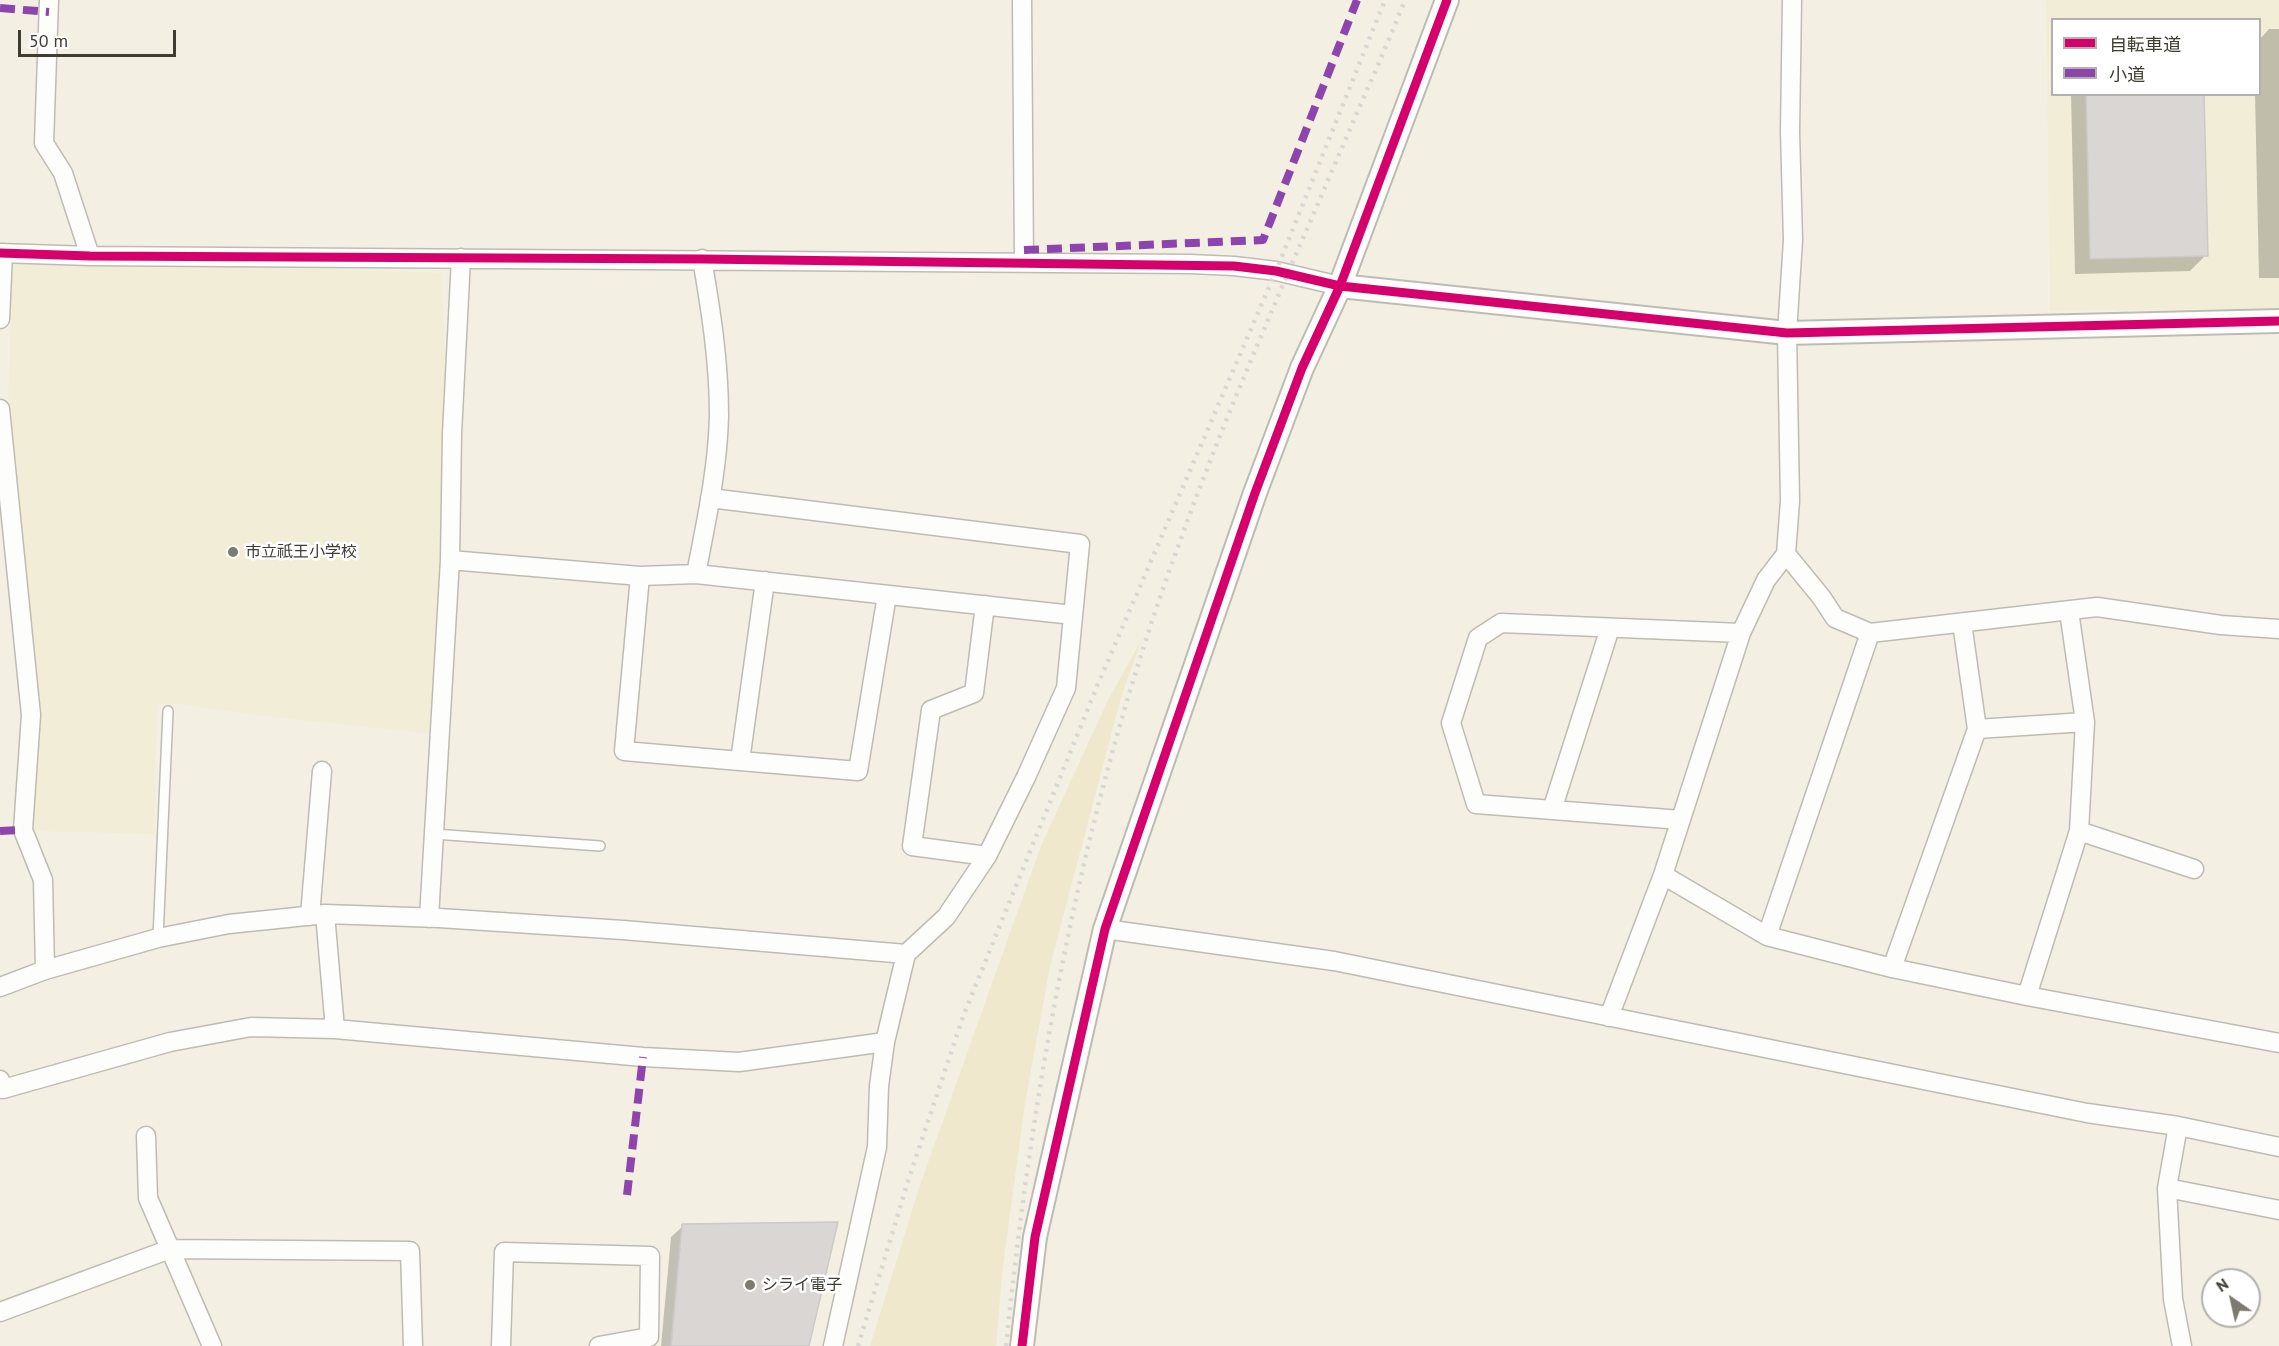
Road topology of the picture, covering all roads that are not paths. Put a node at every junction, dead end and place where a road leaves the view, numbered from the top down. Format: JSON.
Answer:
{"nodes":[{"id":1,"x":49,"y":0,"type":"edge"},
{"id":2,"x":1022,"y":0,"type":"edge"},
{"id":3,"x":1447,"y":0,"type":"edge"},
{"id":4,"x":1792,"y":0,"type":"edge"},
{"id":5,"x":2,"y":253,"type":"edge"},
{"id":6,"x":90,"y":256,"type":"junction"},
{"id":7,"x":461,"y":258,"type":"junction"},
{"id":8,"x":702,"y":260,"type":"junction"},
{"id":9,"x":1024,"y":264,"type":"junction"},
{"id":10,"x":1340,"y":286,"type":"junction"},
{"id":11,"x":0,"y":319,"type":"edge"},
{"id":12,"x":2279,"y":321,"type":"edge"},
{"id":13,"x":1787,"y":333,"type":"junction"},
{"id":14,"x":0,"y":409,"type":"edge"},
{"id":15,"x":710,"y":498,"type":"junction"},
{"id":16,"x":1786,"y":554,"type":"junction"},
{"id":17,"x":450,"y":560,"type":"junction"},
{"id":18,"x":696,"y":574,"type":"junction"},
{"id":19,"x":640,"y":576,"type":"junction"},
{"id":20,"x":765,"y":581,"type":"junction"},
{"id":21,"x":887,"y":595,"type":"junction"},
{"id":22,"x":985,"y":605,"type":"junction"},
{"id":23,"x":2070,"y":611,"type":"junction"},
{"id":24,"x":1073,"y":615,"type":"junction"},
{"id":25,"x":1962,"y":623,"type":"junction"},
{"id":26,"x":1611,"y":628,"type":"junction"},
{"id":27,"x":2279,"y":629,"type":"edge"},
{"id":28,"x":1741,"y":633,"type":"junction"},
{"id":29,"x":1870,"y":633,"type":"junction"},
{"id":30,"x":168,"y":711,"type":"dead end"},
{"id":31,"x":2085,"y":722,"type":"junction"},
{"id":32,"x":1977,"y":729,"type":"junction"},
{"id":33,"x":741,"y":761,"type":"junction"},
{"id":34,"x":322,"y":771,"type":"dead end"},
{"id":35,"x":1552,"y":810,"type":"junction"},
{"id":36,"x":1681,"y":820,"type":"junction"},
{"id":37,"x":2079,"y":831,"type":"junction"},
{"id":38,"x":434,"y":834,"type":"junction"},
{"id":39,"x":600,"y":846,"type":"dead end"},
{"id":40,"x":987,"y":856,"type":"junction"},
{"id":41,"x":2194,"y":869,"type":"dead end"},
{"id":42,"x":1663,"y":875,"type":"junction"},
{"id":43,"x":318,"y":915,"type":"junction"},
{"id":44,"x":429,"y":918,"type":"junction"},
{"id":45,"x":1105,"y":929,"type":"junction"},
{"id":46,"x":1767,"y":936,"type":"junction"},
{"id":47,"x":158,"y":938,"type":"junction"},
{"id":48,"x":906,"y":954,"type":"junction"},
{"id":49,"x":1892,"y":968,"type":"junction"},
{"id":50,"x":45,"y":970,"type":"junction"},
{"id":51,"x":0,"y":987,"type":"edge"},
{"id":52,"x":2027,"y":996,"type":"junction"},
{"id":53,"x":1609,"y":1017,"type":"junction"},
{"id":54,"x":335,"y":1029,"type":"junction"},
{"id":55,"x":885,"y":1042,"type":"junction"},
{"id":56,"x":2279,"y":1043,"type":"edge"},
{"id":57,"x":0,"y":1080,"type":"edge"},
{"id":58,"x":2178,"y":1126,"type":"junction"},
{"id":59,"x":147,"y":1136,"type":"dead end"},
{"id":60,"x":2279,"y":1147,"type":"edge"},
{"id":61,"x":2168,"y":1188,"type":"junction"},
{"id":62,"x":2279,"y":1210,"type":"edge"},
{"id":63,"x":170,"y":1249,"type":"junction"},
{"id":64,"x":0,"y":1312,"type":"edge"},
{"id":65,"x":212,"y":1346,"type":"edge"},
{"id":66,"x":413,"y":1346,"type":"edge"},
{"id":67,"x":501,"y":1346,"type":"edge"},
{"id":68,"x":599,"y":1346,"type":"edge"},
{"id":69,"x":833,"y":1346,"type":"edge"},
{"id":70,"x":1022,"y":1346,"type":"edge"},
{"id":71,"x":2181,"y":1346,"type":"edge"}],
"edges":[{"from":1,"to":6,"type":"street"},
{"from":2,"to":9,"type":"street"},
{"from":3,"to":10,"type":"street"},
{"from":4,"to":13,"type":"street"},
{"from":5,"to":6,"type":"street"},
{"from":5,"to":11,"type":"street"},
{"from":6,"to":7,"type":"street"},
{"from":7,"to":8,"type":"street"},
{"from":7,"to":17,"type":"street"},
{"from":8,"to":9,"type":"street"},
{"from":8,"to":15,"type":"street"},
{"from":9,"to":10,"type":"street"},
{"from":10,"to":13,"type":"street"},
{"from":10,"to":45,"type":"street"},
{"from":12,"to":13,"type":"street"},
{"from":13,"to":16,"type":"street"},
{"from":14,"to":50,"type":"street"},
{"from":15,"to":18,"type":"street"},
{"from":15,"to":24,"type":"street"},
{"from":16,"to":28,"type":"street"},
{"from":16,"to":29,"type":"street"},
{"from":17,"to":19,"type":"street"},
{"from":17,"to":38,"type":"street"},
{"from":18,"to":19,"type":"street"},
{"from":18,"to":20,"type":"street"},
{"from":19,"to":33,"type":"street"},
{"from":20,"to":21,"type":"street"},
{"from":20,"to":33,"type":"street"},
{"from":21,"to":22,"type":"street"},
{"from":21,"to":33,"type":"street"},
{"from":22,"to":24,"type":"street"},
{"from":22,"to":40,"type":"street"},
{"from":23,"to":25,"type":"street"},
{"from":23,"to":27,"type":"street"},
{"from":23,"to":31,"type":"street"},
{"from":24,"to":40,"type":"street"},
{"from":25,"to":29,"type":"street"},
{"from":25,"to":32,"type":"street"},
{"from":26,"to":28,"type":"street"},
{"from":26,"to":35,"type":"street"},
{"from":26,"to":35,"type":"street"},
{"from":28,"to":36,"type":"street"},
{"from":29,"to":46,"type":"street"},
{"from":30,"to":47,"type":"lane"},
{"from":31,"to":32,"type":"street"},
{"from":31,"to":37,"type":"street"},
{"from":32,"to":49,"type":"street"},
{"from":34,"to":43,"type":"street"},
{"from":35,"to":36,"type":"street"},
{"from":36,"to":42,"type":"street"},
{"from":37,"to":41,"type":"street"},
{"from":37,"to":52,"type":"street"},
{"from":38,"to":39,"type":"lane"},
{"from":38,"to":44,"type":"street"},
{"from":40,"to":48,"type":"street"},
{"from":42,"to":46,"type":"street"},
{"from":42,"to":53,"type":"street"},
{"from":43,"to":44,"type":"street"},
{"from":43,"to":47,"type":"street"},
{"from":43,"to":54,"type":"street"},
{"from":44,"to":48,"type":"street"},
{"from":45,"to":53,"type":"street"},
{"from":45,"to":70,"type":"street"},
{"from":46,"to":49,"type":"street"},
{"from":47,"to":50,"type":"street"},
{"from":48,"to":55,"type":"street"},
{"from":49,"to":52,"type":"street"},
{"from":50,"to":51,"type":"street"},
{"from":52,"to":56,"type":"street"},
{"from":53,"to":58,"type":"street"},
{"from":54,"to":55,"type":"street"},
{"from":54,"to":57,"type":"street"},
{"from":55,"to":69,"type":"street"},
{"from":58,"to":60,"type":"street"},
{"from":58,"to":61,"type":"street"},
{"from":59,"to":63,"type":"street"},
{"from":61,"to":62,"type":"street"},
{"from":61,"to":71,"type":"street"},
{"from":63,"to":64,"type":"street"},
{"from":63,"to":65,"type":"street"},
{"from":63,"to":66,"type":"street"},
{"from":67,"to":68,"type":"street"}]}
